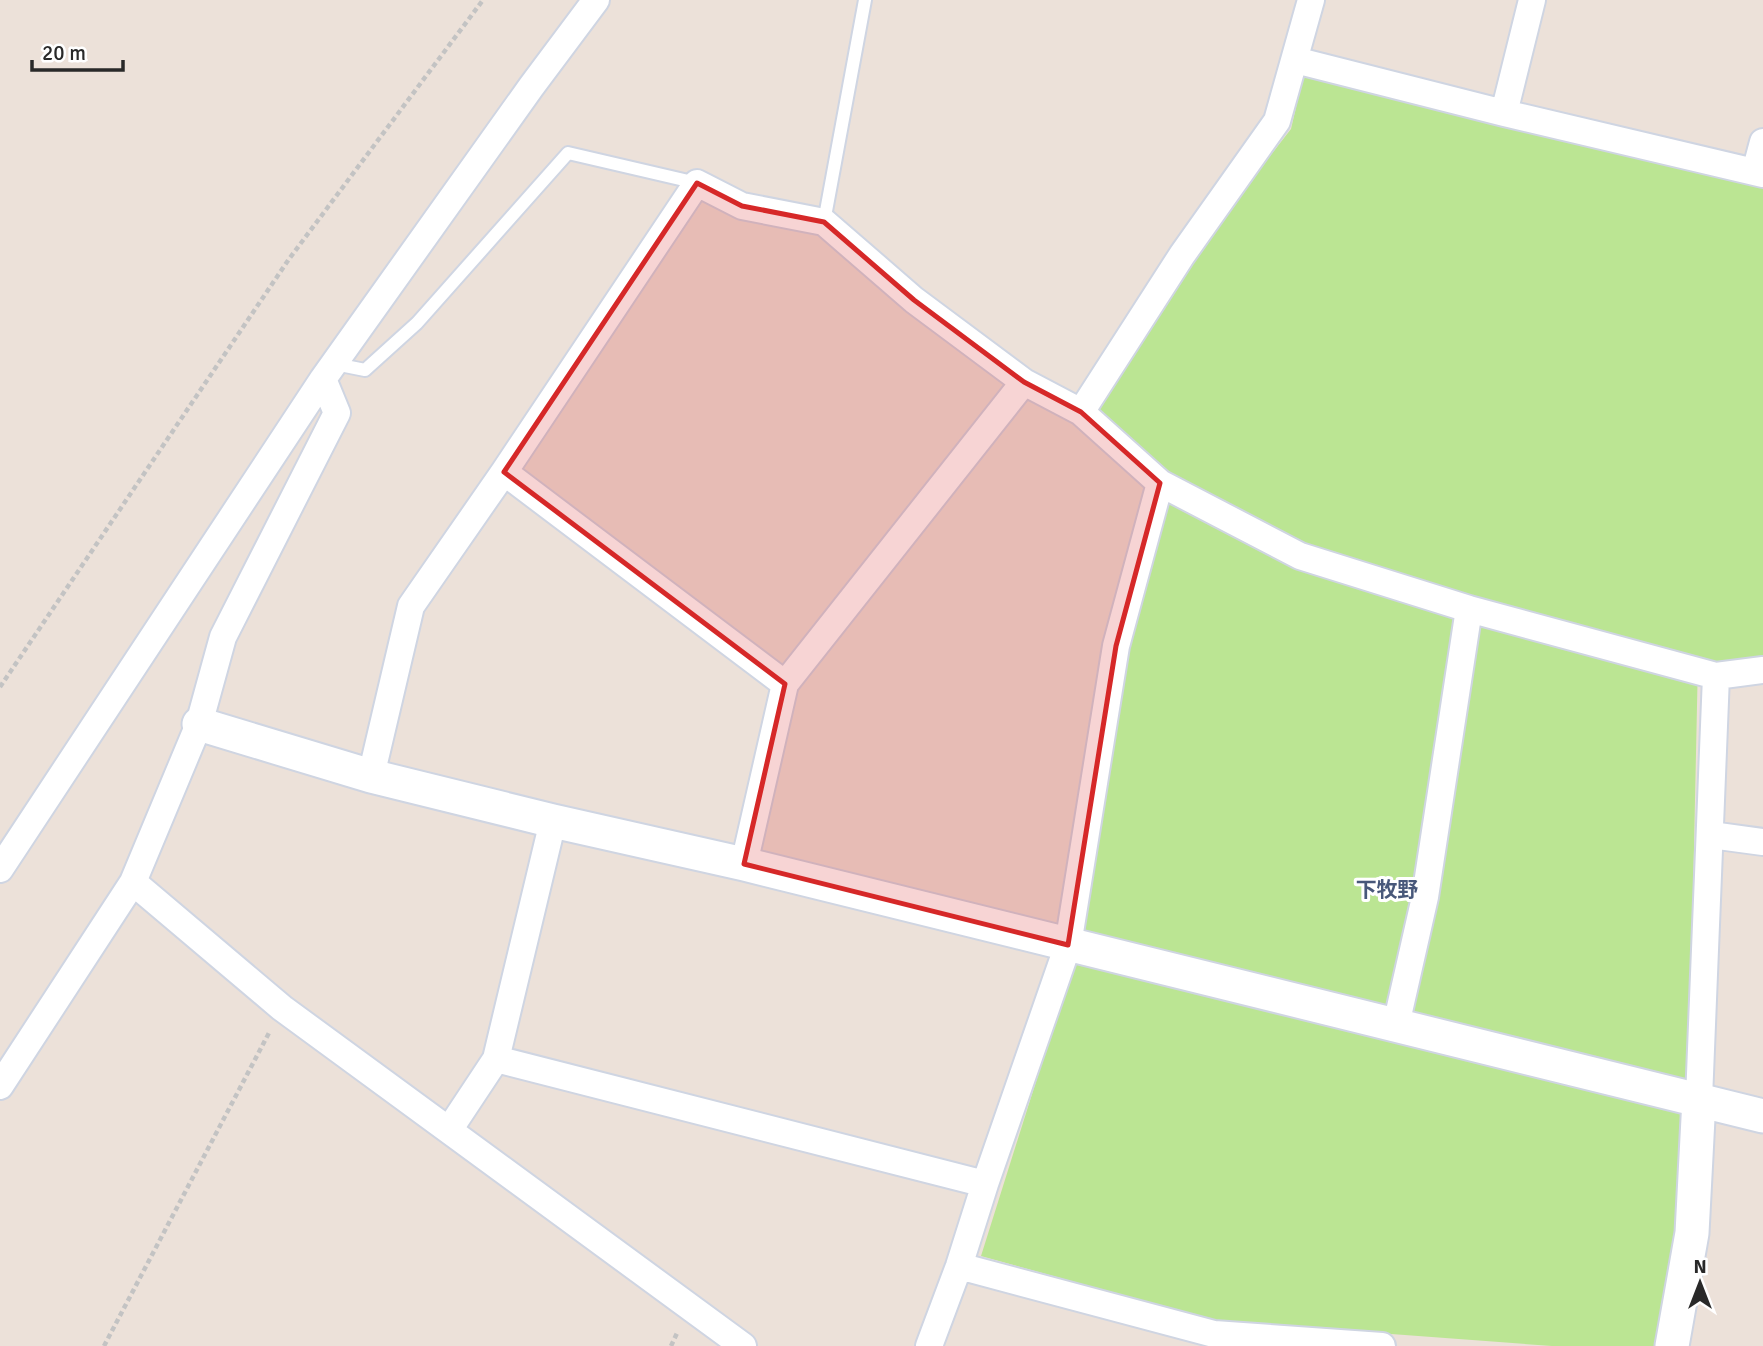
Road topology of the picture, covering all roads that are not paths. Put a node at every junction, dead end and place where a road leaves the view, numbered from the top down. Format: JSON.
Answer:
{"nodes":[{"id":1,"x":596,"y":0,"type":"edge"},
{"id":2,"x":865,"y":0,"type":"edge"},
{"id":3,"x":1311,"y":0,"type":"edge"},
{"id":4,"x":1532,"y":0,"type":"edge"},
{"id":5,"x":1295,"y":60,"type":"junction"},
{"id":6,"x":1504,"y":113,"type":"junction"},
{"id":7,"x":1763,"y":142,"type":"edge"},
{"id":8,"x":1759,"y":173,"type":"edge"},
{"id":9,"x":697,"y":183,"type":"junction"},
{"id":10,"x":824,"y":222,"type":"junction"},
{"id":11,"x":329,"y":371,"type":"junction"},
{"id":12,"x":1024,"y":382,"type":"junction"},
{"id":13,"x":1081,"y":412,"type":"junction"},
{"id":14,"x":504,"y":472,"type":"junction"},
{"id":15,"x":1160,"y":483,"type":"junction"},
{"id":16,"x":1469,"y":609,"type":"junction"},
{"id":17,"x":1763,"y":670,"type":"edge"},
{"id":18,"x":1716,"y":676,"type":"junction"},
{"id":19,"x":785,"y":684,"type":"junction"},
{"id":20,"x":199,"y":724,"type":"junction"},
{"id":21,"x":370,"y":776,"type":"junction"},
{"id":22,"x":553,"y":821,"type":"junction"},
{"id":23,"x":1710,"y":835,"type":"junction"},
{"id":24,"x":1763,"y":842,"type":"edge"},
{"id":25,"x":744,"y":864,"type":"junction"},
{"id":26,"x":0,"y":869,"type":"edge"},
{"id":27,"x":133,"y":882,"type":"junction"},
{"id":28,"x":1068,"y":945,"type":"junction"},
{"id":29,"x":1396,"y":1025,"type":"junction"},
{"id":30,"x":496,"y":1059,"type":"junction"},
{"id":31,"x":0,"y":1086,"type":"edge"},
{"id":32,"x":1699,"y":1099,"type":"junction"},
{"id":33,"x":1763,"y":1116,"type":"edge"},
{"id":34,"x":449,"y":1130,"type":"junction"},
{"id":35,"x":985,"y":1184,"type":"junction"},
{"id":36,"x":958,"y":1266,"type":"junction"},
{"id":37,"x":1203,"y":1339,"type":"edge"},
{"id":38,"x":743,"y":1346,"type":"edge"},
{"id":39,"x":929,"y":1346,"type":"edge"},
{"id":40,"x":1382,"y":1346,"type":"edge"},
{"id":41,"x":1672,"y":1346,"type":"edge"}],
"edges":[{"from":1,"to":11,"type":"street"},
{"from":2,"to":10,"type":"lane"},
{"from":3,"to":5,"type":"street"},
{"from":4,"to":6,"type":"street"},
{"from":5,"to":6,"type":"street"},
{"from":5,"to":13,"type":"street"},
{"from":6,"to":8,"type":"street"},
{"from":7,"to":8,"type":"street"},
{"from":9,"to":10,"type":"street"},
{"from":9,"to":11,"type":"lane"},
{"from":9,"to":14,"type":"street"},
{"from":10,"to":12,"type":"street"},
{"from":11,"to":20,"type":"street"},
{"from":11,"to":26,"type":"street"},
{"from":12,"to":13,"type":"street"},
{"from":12,"to":19,"type":"street"},
{"from":13,"to":15,"type":"street"},
{"from":14,"to":19,"type":"street"},
{"from":14,"to":21,"type":"street"},
{"from":15,"to":16,"type":"street"},
{"from":15,"to":28,"type":"street"},
{"from":16,"to":18,"type":"street"},
{"from":16,"to":29,"type":"street"},
{"from":17,"to":18,"type":"street"},
{"from":18,"to":23,"type":"street"},
{"from":19,"to":25,"type":"street"},
{"from":20,"to":21,"type":"street"},
{"from":20,"to":27,"type":"street"},
{"from":21,"to":22,"type":"street"},
{"from":22,"to":25,"type":"street"},
{"from":22,"to":30,"type":"street"},
{"from":23,"to":24,"type":"street"},
{"from":23,"to":32,"type":"street"},
{"from":25,"to":28,"type":"street"},
{"from":27,"to":31,"type":"street"},
{"from":27,"to":34,"type":"street"},
{"from":28,"to":29,"type":"street"},
{"from":28,"to":35,"type":"street"},
{"from":29,"to":32,"type":"street"},
{"from":30,"to":34,"type":"street"},
{"from":30,"to":35,"type":"street"},
{"from":32,"to":33,"type":"street"},
{"from":32,"to":41,"type":"street"},
{"from":34,"to":38,"type":"street"},
{"from":35,"to":36,"type":"street"},
{"from":36,"to":37,"type":"street"},
{"from":36,"to":39,"type":"street"},
{"from":37,"to":40,"type":"street"}]}
